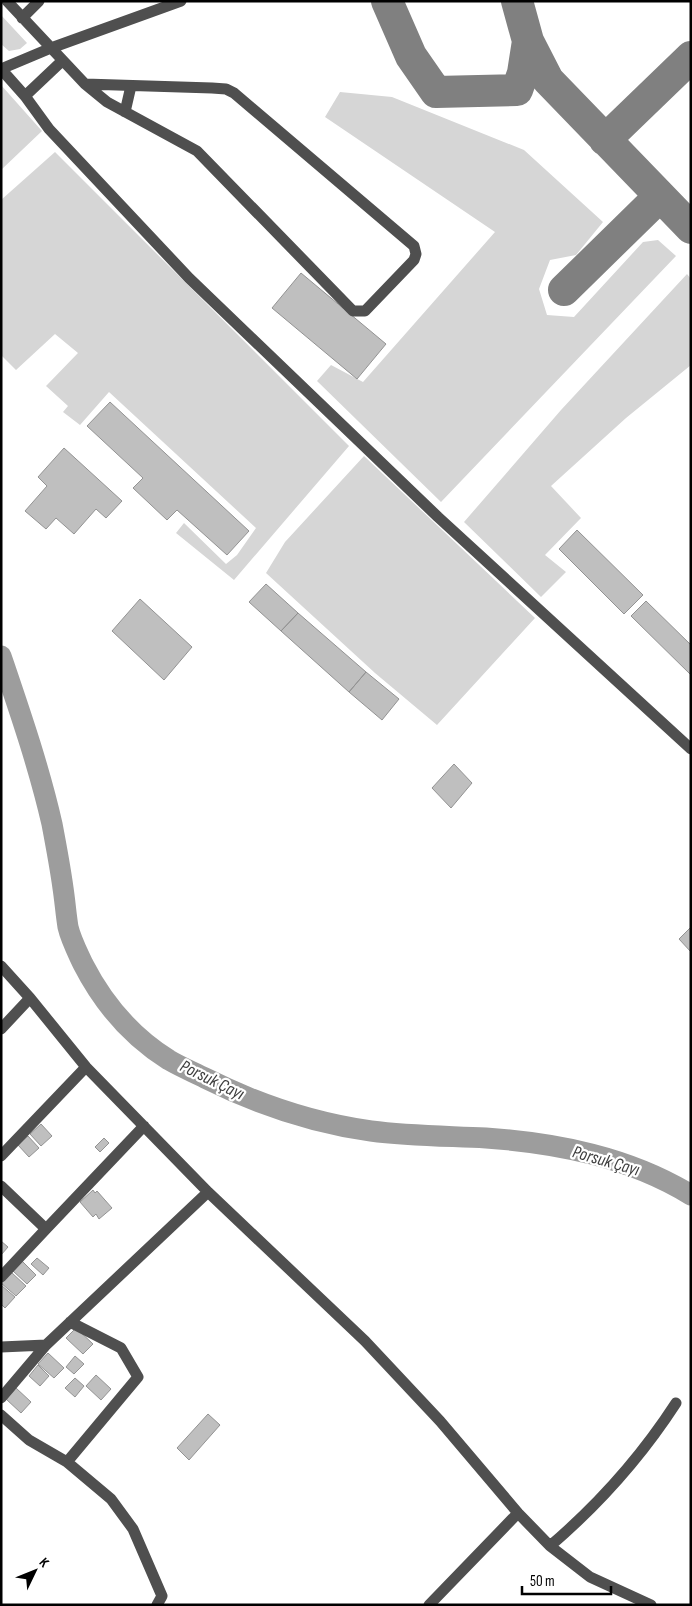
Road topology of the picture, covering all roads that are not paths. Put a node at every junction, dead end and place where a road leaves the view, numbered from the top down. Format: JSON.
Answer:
{"nodes":[{"id":1,"x":7,"y":1,"type":"edge"},
{"id":2,"x":39,"y":1,"type":"edge"},
{"id":3,"x":181,"y":1,"type":"edge"},
{"id":4,"x":22,"y":18,"type":"junction"},
{"id":5,"x":51,"y":48,"type":"junction"},
{"id":6,"x":62,"y":60,"type":"junction"},
{"id":7,"x":1,"y":69,"type":"edge"},
{"id":8,"x":85,"y":84,"type":"junction"},
{"id":9,"x":131,"y":86,"type":"junction"},
{"id":10,"x":24,"y":96,"type":"junction"},
{"id":11,"x":125,"y":112,"type":"junction"},
{"id":12,"x":691,"y":749,"type":"edge"},
{"id":13,"x":1,"y":966,"type":"edge"},
{"id":14,"x":30,"y":998,"type":"junction"},
{"id":15,"x":1,"y":1029,"type":"edge"},
{"id":16,"x":86,"y":1068,"type":"junction"},
{"id":17,"x":144,"y":1126,"type":"junction"},
{"id":18,"x":1,"y":1156,"type":"edge"},
{"id":19,"x":1,"y":1186,"type":"edge"},
{"id":20,"x":208,"y":1192,"type":"junction"},
{"id":21,"x":46,"y":1229,"type":"junction"},
{"id":22,"x":1,"y":1277,"type":"edge"},
{"id":23,"x":70,"y":1322,"type":"junction"},
{"id":24,"x":46,"y":1345,"type":"junction"},
{"id":25,"x":1,"y":1347,"type":"edge"},
{"id":26,"x":1,"y":1398,"type":"edge"},
{"id":27,"x":676,"y":1403,"type":"dead end"},
{"id":28,"x":1,"y":1416,"type":"edge"},
{"id":29,"x":67,"y":1462,"type":"junction"},
{"id":30,"x":518,"y":1513,"type":"junction"},
{"id":31,"x":550,"y":1546,"type":"junction"},
{"id":32,"x":157,"y":1605,"type":"edge"},
{"id":33,"x":428,"y":1605,"type":"edge"},
{"id":34,"x":651,"y":1605,"type":"edge"}],
"edges":[{"from":1,"to":4,"type":"street"},
{"from":2,"to":4,"type":"street"},
{"from":3,"to":5,"type":"street"},
{"from":4,"to":5,"type":"street"},
{"from":5,"to":6,"type":"street"},
{"from":5,"to":7,"type":"street"},
{"from":6,"to":8,"type":"street"},
{"from":6,"to":10,"type":"street"},
{"from":7,"to":10,"type":"street"},
{"from":8,"to":9,"type":"street"},
{"from":8,"to":11,"type":"street"},
{"from":9,"to":11,"type":"street"},
{"from":9,"to":11,"type":"street"},
{"from":10,"to":12,"type":"street"},
{"from":13,"to":14,"type":"street"},
{"from":14,"to":15,"type":"street"},
{"from":14,"to":16,"type":"street"},
{"from":16,"to":17,"type":"street"},
{"from":16,"to":18,"type":"street"},
{"from":17,"to":20,"type":"street"},
{"from":17,"to":21,"type":"street"},
{"from":19,"to":21,"type":"street"},
{"from":20,"to":23,"type":"street"},
{"from":20,"to":30,"type":"street"},
{"from":21,"to":22,"type":"street"},
{"from":23,"to":24,"type":"street"},
{"from":23,"to":29,"type":"street"},
{"from":24,"to":25,"type":"street"},
{"from":24,"to":26,"type":"street"},
{"from":27,"to":31,"type":"street"},
{"from":28,"to":29,"type":"street"},
{"from":29,"to":32,"type":"street"},
{"from":30,"to":31,"type":"street"},
{"from":30,"to":33,"type":"street"},
{"from":31,"to":34,"type":"street"}]}
